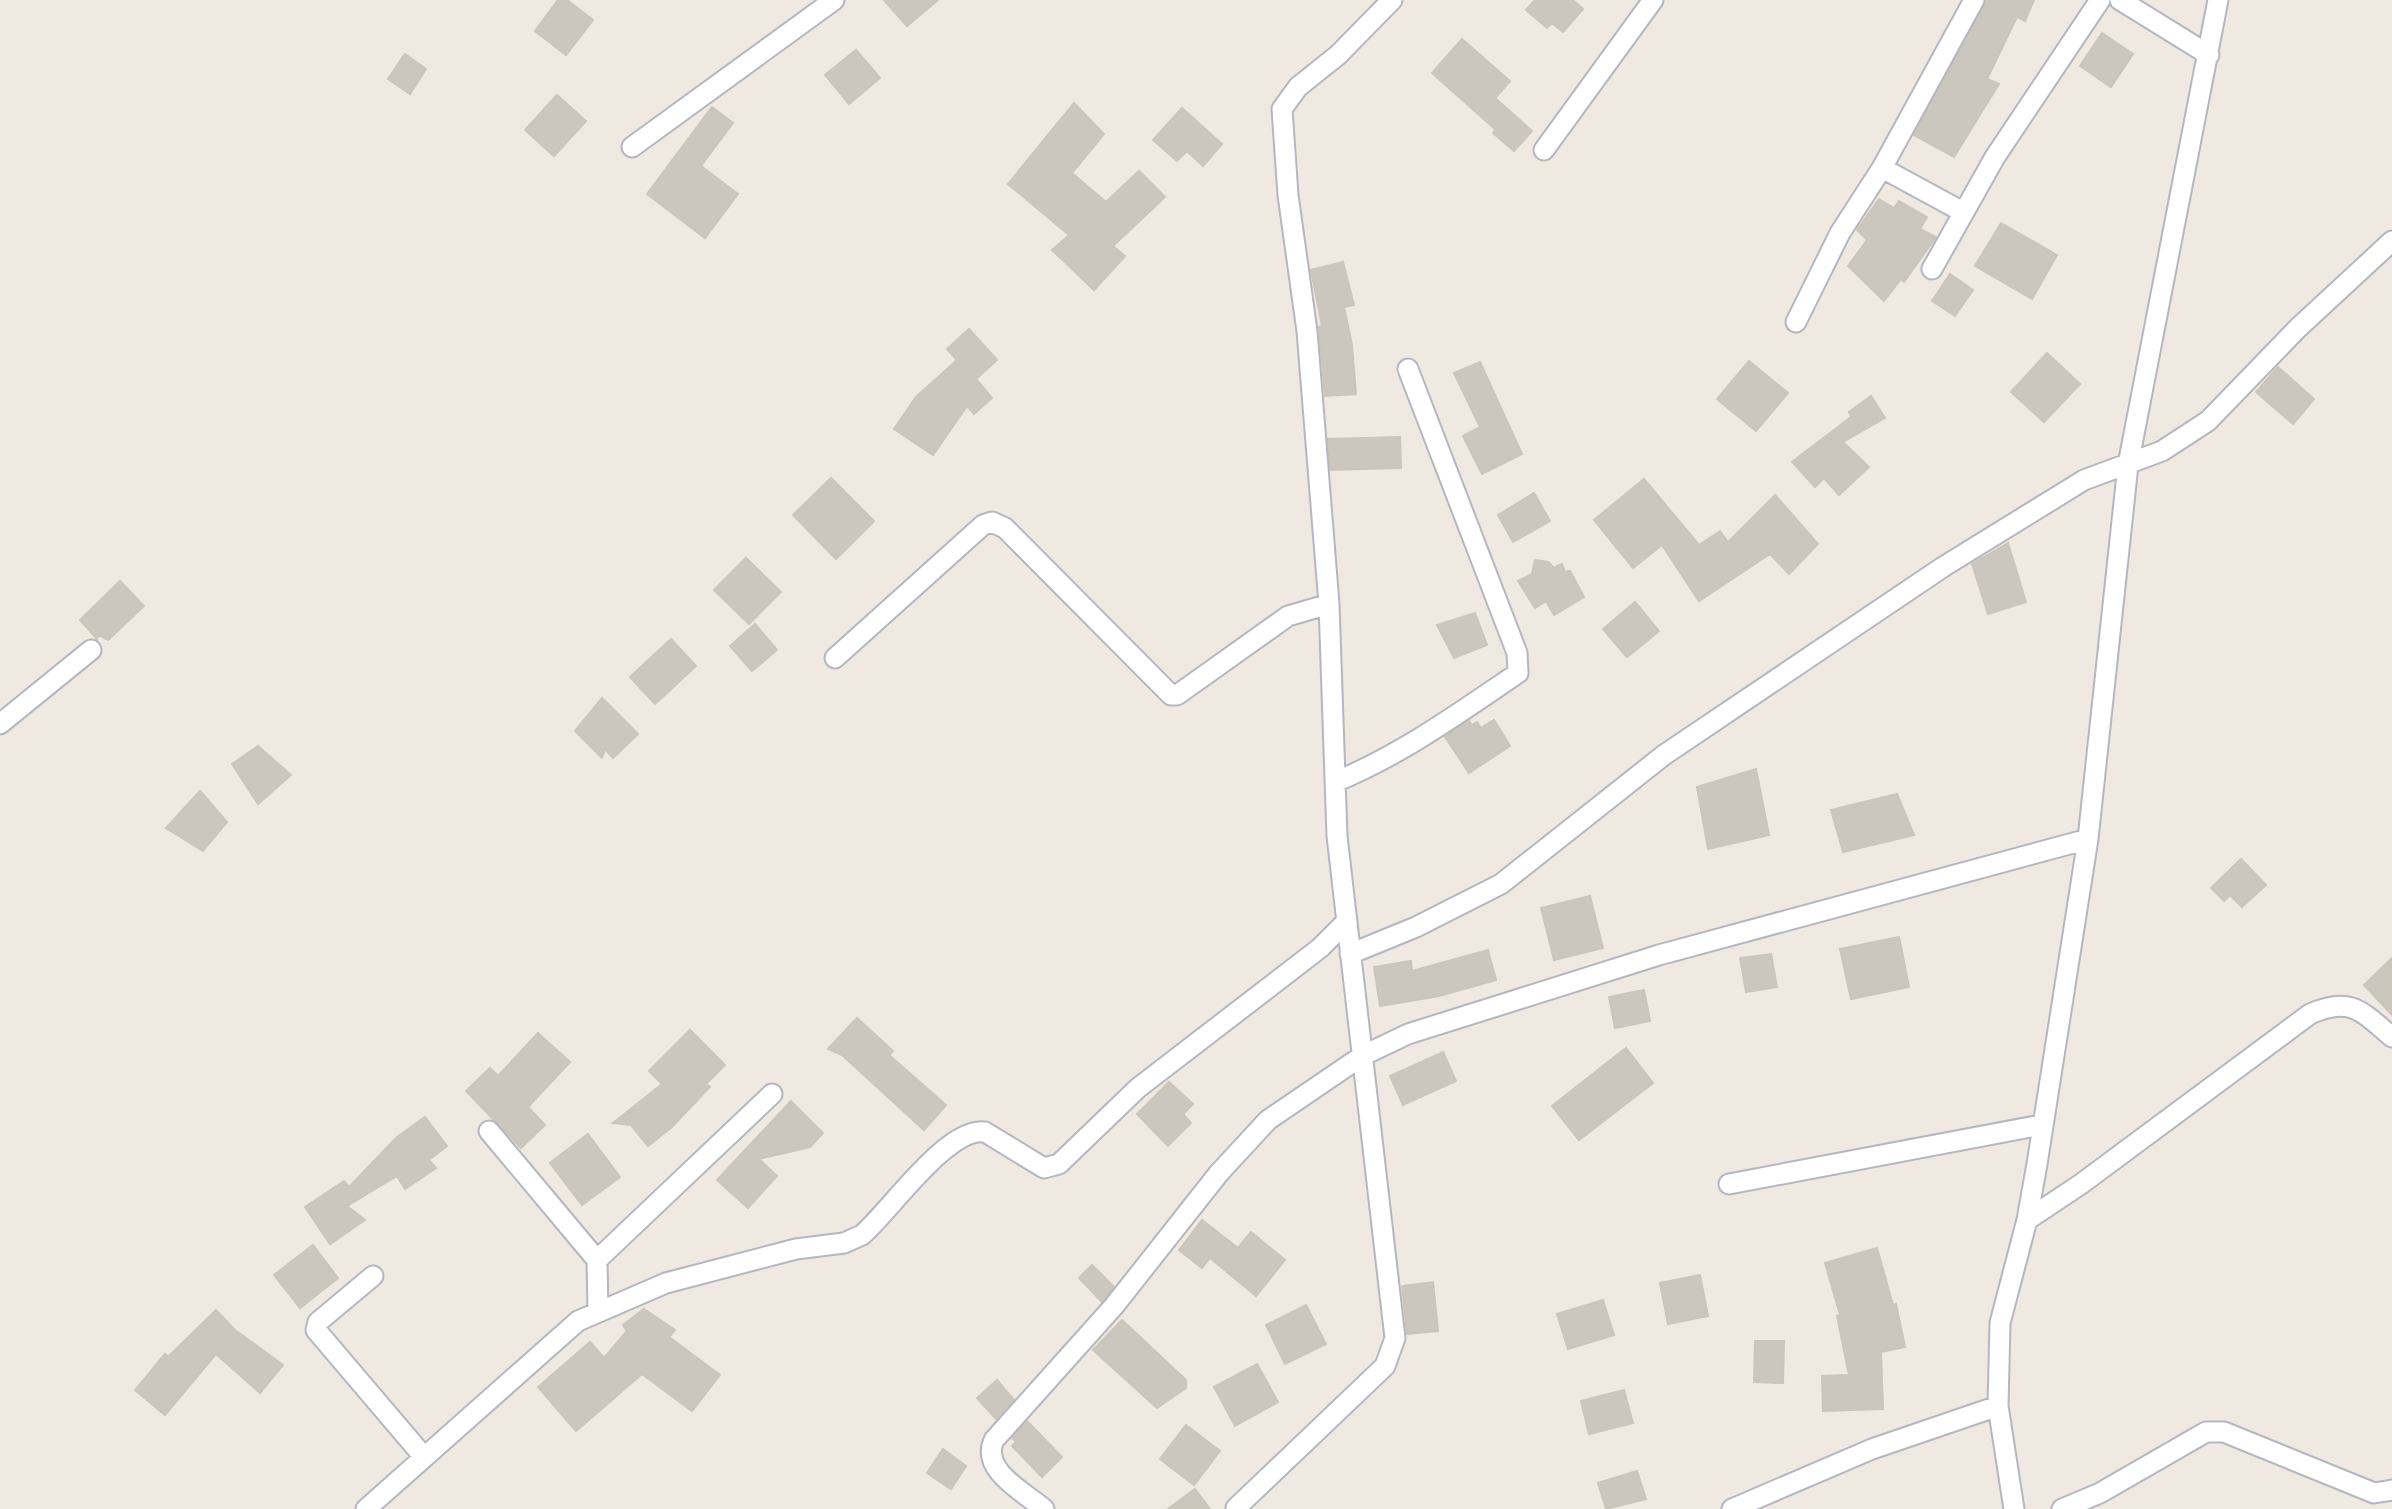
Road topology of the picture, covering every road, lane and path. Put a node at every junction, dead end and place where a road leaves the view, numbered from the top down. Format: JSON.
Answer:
{"nodes":[{"id":1,"x":834,"y":0,"type":"edge"},
{"id":2,"x":1392,"y":0,"type":"edge"},
{"id":3,"x":1653,"y":0,"type":"edge"},
{"id":4,"x":1974,"y":0,"type":"edge"},
{"id":5,"x":2099,"y":0,"type":"edge"},
{"id":6,"x":2120,"y":0,"type":"edge"},
{"id":7,"x":2218,"y":0,"type":"edge"},
{"id":8,"x":2210,"y":55,"type":"junction"},
{"id":9,"x":632,"y":147,"type":"dead end"},
{"id":10,"x":1544,"y":150,"type":"dead end"},
{"id":11,"x":1882,"y":168,"type":"junction"},
{"id":12,"x":1963,"y":212,"type":"junction"},
{"id":13,"x":2392,"y":241,"type":"edge"},
{"id":14,"x":1932,"y":269,"type":"dead end"},
{"id":15,"x":1796,"y":322,"type":"dead end"},
{"id":16,"x":1408,"y":369,"type":"dead end"},
{"id":17,"x":2128,"y":465,"type":"junction"},
{"id":18,"x":1329,"y":604,"type":"junction"},
{"id":19,"x":90,"y":650,"type":"dead end"},
{"id":20,"x":835,"y":658,"type":"dead end"},
{"id":21,"x":0,"y":724,"type":"edge"},
{"id":22,"x":1335,"y":782,"type":"junction"},
{"id":23,"x":2088,"y":839,"type":"junction"},
{"id":24,"x":1346,"y":922,"type":"junction"},
{"id":25,"x":1350,"y":954,"type":"junction"},
{"id":26,"x":2392,"y":1037,"type":"edge"},
{"id":27,"x":1362,"y":1056,"type":"junction"},
{"id":28,"x":772,"y":1094,"type":"dead end"},
{"id":29,"x":2041,"y":1125,"type":"junction"},
{"id":30,"x":489,"y":1131,"type":"dead end"},
{"id":31,"x":1729,"y":1184,"type":"dead end"},
{"id":32,"x":2027,"y":1220,"type":"junction"},
{"id":33,"x":597,"y":1259,"type":"junction"},
{"id":34,"x":373,"y":1276,"type":"dead end"},
{"id":35,"x":598,"y":1311,"type":"junction"},
{"id":36,"x":1998,"y":1406,"type":"junction"},
{"id":37,"x":424,"y":1457,"type":"junction"},
{"id":38,"x":2392,"y":1490,"type":"edge"},
{"id":39,"x":1236,"y":1508,"type":"edge"},
{"id":40,"x":366,"y":1509,"type":"edge"},
{"id":41,"x":1044,"y":1509,"type":"edge"},
{"id":42,"x":1732,"y":1509,"type":"edge"},
{"id":43,"x":2014,"y":1509,"type":"edge"},
{"id":44,"x":2062,"y":1509,"type":"edge"}],
"edges":[{"from":1,"to":9,"type":"street"},
{"from":2,"to":18,"type":"street"},
{"from":3,"to":10,"type":"street"},
{"from":4,"to":11,"type":"street"},
{"from":5,"to":12,"type":"street"},
{"from":6,"to":8,"type":"street"},
{"from":7,"to":8,"type":"street"},
{"from":8,"to":17,"type":"street"},
{"from":11,"to":12,"type":"street"},
{"from":11,"to":15,"type":"street"},
{"from":12,"to":14,"type":"street"},
{"from":13,"to":17,"type":"street"},
{"from":16,"to":22,"type":"street"},
{"from":17,"to":23,"type":"street"},
{"from":17,"to":25,"type":"street"},
{"from":18,"to":20,"type":"street"},
{"from":18,"to":22,"type":"street"},
{"from":19,"to":21,"type":"street"},
{"from":22,"to":24,"type":"street"},
{"from":23,"to":27,"type":"street"},
{"from":23,"to":29,"type":"street"},
{"from":24,"to":25,"type":"street"},
{"from":24,"to":35,"type":"street"},
{"from":25,"to":27,"type":"street"},
{"from":26,"to":32,"type":"street"},
{"from":27,"to":39,"type":"street"},
{"from":27,"to":41,"type":"street"},
{"from":28,"to":33,"type":"street"},
{"from":29,"to":31,"type":"street"},
{"from":29,"to":32,"type":"street"},
{"from":30,"to":33,"type":"street"},
{"from":32,"to":36,"type":"street"},
{"from":33,"to":35,"type":"street"},
{"from":34,"to":37,"type":"street"},
{"from":35,"to":37,"type":"street"},
{"from":36,"to":42,"type":"street"},
{"from":36,"to":43,"type":"street"},
{"from":37,"to":40,"type":"street"},
{"from":38,"to":44,"type":"street"}]}
